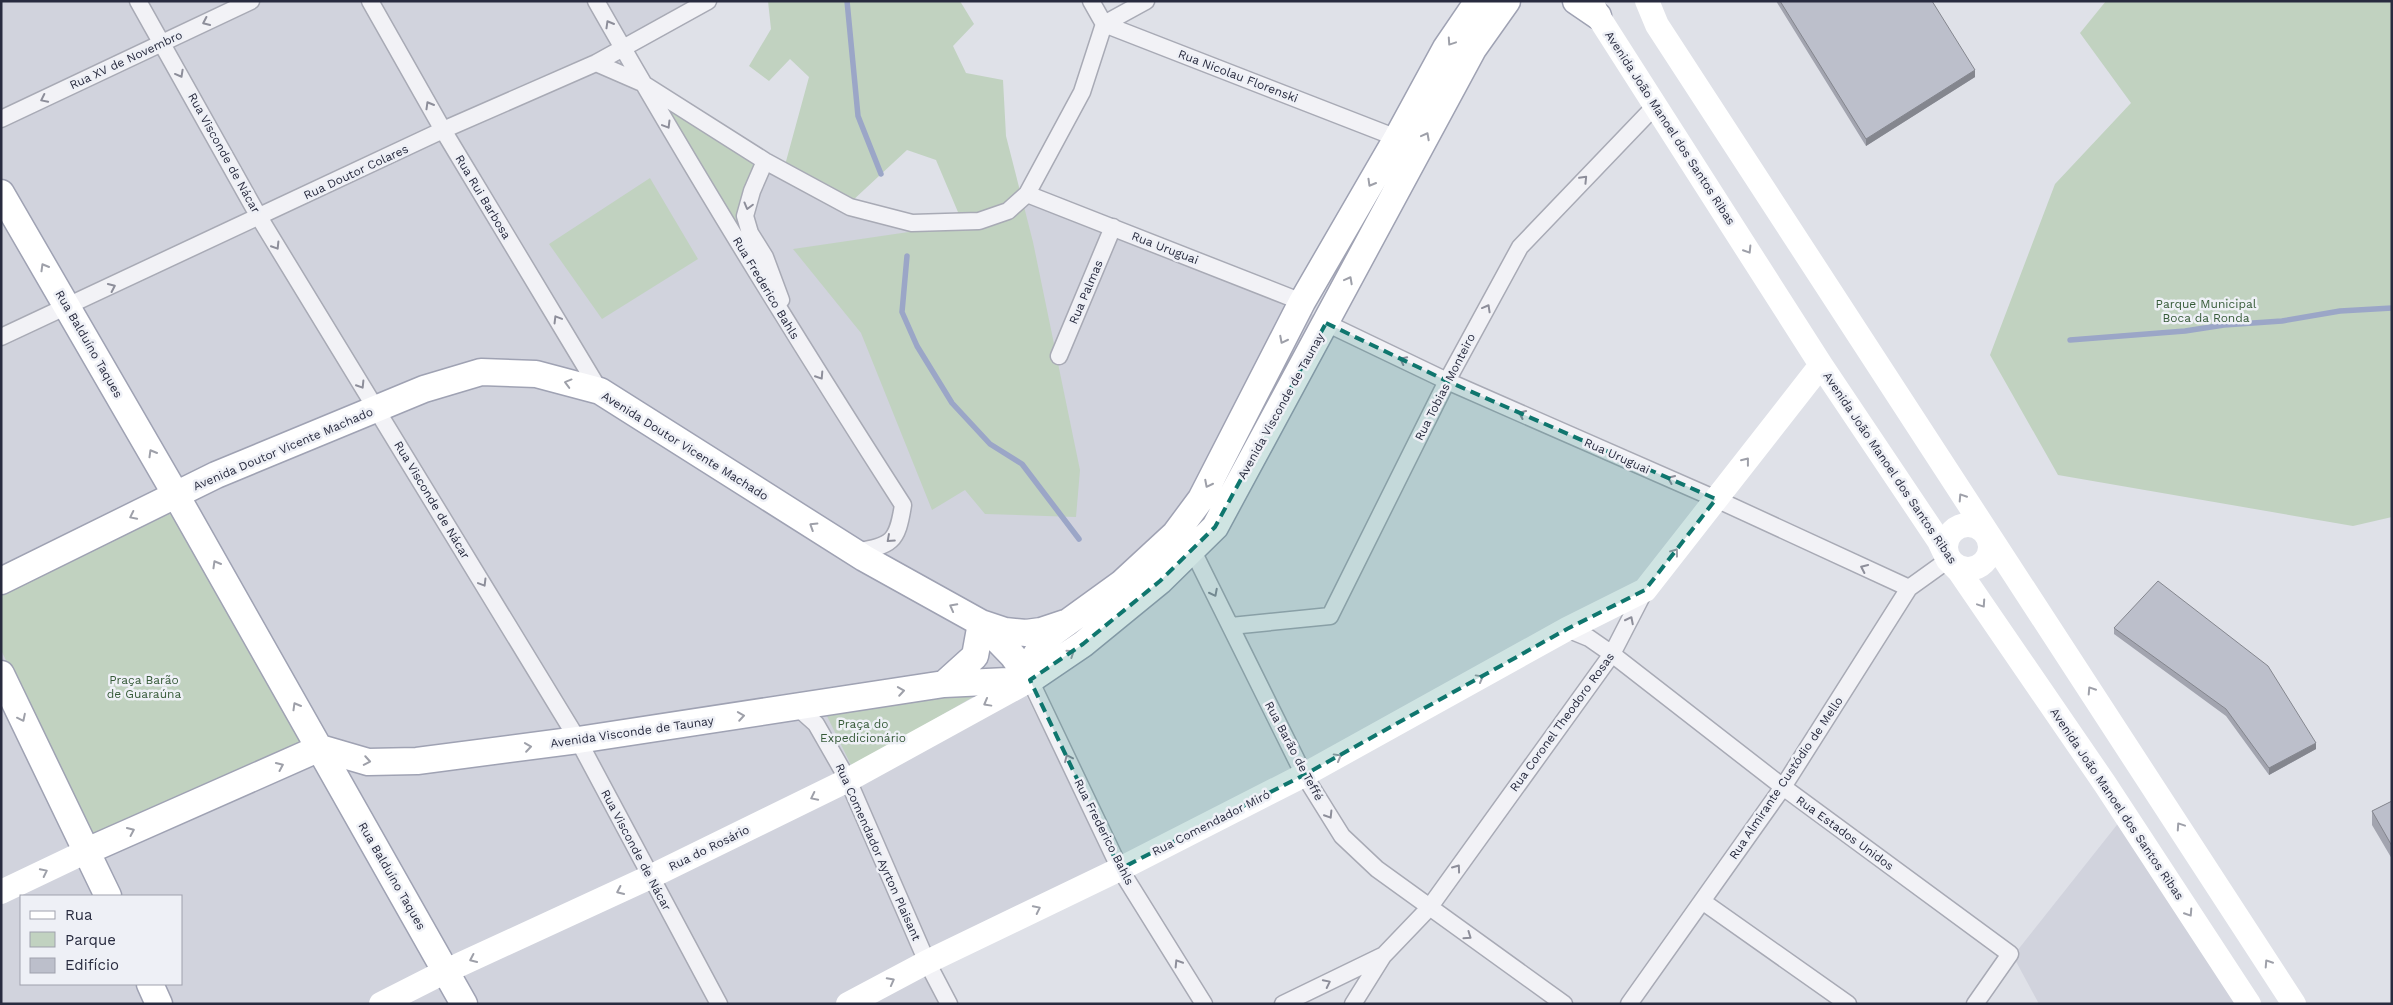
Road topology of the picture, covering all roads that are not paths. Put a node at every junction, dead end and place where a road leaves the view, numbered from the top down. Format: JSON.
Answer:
{"nodes":[{"id":1,"x":138,"y":1,"type":"edge"},
{"id":2,"x":251,"y":1,"type":"edge"},
{"id":3,"x":370,"y":1,"type":"edge"},
{"id":4,"x":596,"y":1,"type":"edge"},
{"id":5,"x":708,"y":1,"type":"edge"},
{"id":6,"x":1090,"y":1,"type":"edge"},
{"id":7,"x":1146,"y":1,"type":"edge"},
{"id":8,"x":1478,"y":1,"type":"edge"},
{"id":9,"x":1507,"y":1,"type":"edge"},
{"id":10,"x":1576,"y":1,"type":"edge"},
{"id":11,"x":1647,"y":1,"type":"edge"},
{"id":12,"x":1594,"y":9,"type":"edge"},
{"id":13,"x":1104,"y":24,"type":"junction"},
{"id":14,"x":163,"y":42,"type":"junction"},
{"id":15,"x":622,"y":47,"type":"junction"},
{"id":16,"x":596,"y":63,"type":"junction"},
{"id":17,"x":642,"y":83,"type":"junction"},
{"id":18,"x":1656,"y":105,"type":"junction"},
{"id":19,"x":1,"y":119,"type":"edge"},
{"id":20,"x":443,"y":130,"type":"junction"},
{"id":21,"x":1397,"y":138,"type":"junction"},
{"id":22,"x":765,"y":161,"type":"junction"},
{"id":23,"x":1,"y":193,"type":"edge"},
{"id":24,"x":1028,"y":194,"type":"junction"},
{"id":25,"x":259,"y":217,"type":"junction"},
{"id":26,"x":1113,"y":228,"type":"junction"},
{"id":27,"x":1302,"y":302,"type":"junction"},
{"id":28,"x":68,"y":308,"type":"junction"},
{"id":29,"x":1326,"y":323,"type":"junction"},
{"id":30,"x":794,"y":335,"type":"junction"},
{"id":31,"x":1,"y":338,"type":"edge"},
{"id":32,"x":1059,"y":356,"type":"dead end"},
{"id":33,"x":1822,"y":366,"type":"junction"},
{"id":34,"x":1446,"y":381,"type":"junction"},
{"id":35,"x":600,"y":391,"type":"junction"},
{"id":36,"x":376,"y":409,"type":"junction"},
{"id":37,"x":176,"y":495,"type":"junction"},
{"id":38,"x":1716,"y":499,"type":"junction"},
{"id":39,"x":1987,"y":534,"type":"junction"},
{"id":40,"x":1192,"y":549,"type":"junction"},
{"id":41,"x":855,"y":552,"type":"junction"},
{"id":42,"x":1948,"y":560,"type":"junction"},
{"id":43,"x":1,"y":581,"type":"edge"},
{"id":44,"x":1909,"y":588,"type":"junction"},
{"id":45,"x":1645,"y":590,"type":"junction"},
{"id":46,"x":981,"y":623,"type":"junction"},
{"id":47,"x":1065,"y":623,"type":"junction"},
{"id":48,"x":1231,"y":626,"type":"junction"},
{"id":49,"x":1567,"y":629,"type":"junction"},
{"id":50,"x":1612,"y":654,"type":"junction"},
{"id":51,"x":1,"y":674,"type":"edge"},
{"id":52,"x":1030,"y":680,"type":"junction"},
{"id":53,"x":944,"y":684,"type":"junction"},
{"id":54,"x":797,"y":707,"type":"junction"},
{"id":55,"x":578,"y":740,"type":"junction"},
{"id":56,"x":320,"y":748,"type":"junction"},
{"id":57,"x":1304,"y":775,"type":"junction"},
{"id":58,"x":848,"y":780,"type":"junction"},
{"id":59,"x":1782,"y":787,"type":"junction"},
{"id":60,"x":87,"y":851,"type":"junction"},
{"id":61,"x":1120,"y":869,"type":"junction"},
{"id":62,"x":650,"y":877,"type":"junction"},
{"id":63,"x":1,"y":892,"type":"edge"},
{"id":64,"x":108,"y":895,"type":"edge"},
{"id":65,"x":1702,"y":901,"type":"junction"},
{"id":66,"x":1428,"y":908,"type":"junction"},
{"id":67,"x":1382,"y":956,"type":"junction"},
{"id":68,"x":927,"y":962,"type":"junction"},
{"id":69,"x":446,"y":971,"type":"junction"},
{"id":70,"x":150,"y":985,"type":"edge"},
{"id":71,"x":159,"y":1004,"type":"edge"},
{"id":72,"x":380,"y":1004,"type":"edge"},
{"id":73,"x":464,"y":1004,"type":"edge"},
{"id":74,"x":719,"y":1004,"type":"edge"},
{"id":75,"x":848,"y":1004,"type":"edge"},
{"id":76,"x":949,"y":1004,"type":"edge"},
{"id":77,"x":1204,"y":1004,"type":"edge"},
{"id":78,"x":1283,"y":1004,"type":"edge"},
{"id":79,"x":1353,"y":1004,"type":"edge"},
{"id":80,"x":1564,"y":1004,"type":"edge"},
{"id":81,"x":1629,"y":1004,"type":"edge"},
{"id":82,"x":1848,"y":1004,"type":"edge"},
{"id":83,"x":1975,"y":1004,"type":"edge"},
{"id":84,"x":2249,"y":1004,"type":"edge"},
{"id":85,"x":2294,"y":1004,"type":"edge"}],
"edges":[{"from":1,"to":14,"type":"street","name":"Rua Visconde de Nácar"},
{"from":2,"to":14,"type":"street","name":"Rua XV de Novembro","one_way":true},
{"from":20,"to":3,"type":"street","name":"Rua Rui Barbosa","one_way":true},
{"from":15,"to":4,"type":"street","name":"Rua Frederico Bahls","one_way":true},
{"from":5,"to":15,"type":"street","name":"Rua Doutor Colares"},
{"from":6,"to":13,"type":"street"},
{"from":7,"to":13,"type":"street"},
{"from":8,"to":21,"type":"main road","one_way":true},
{"from":29,"to":9,"type":"main road","name":"Avenida Visconde de Taunay","one_way":true},
{"from":10,"to":12,"type":"main road"},
{"from":39,"to":11,"type":"main road","one_way":true},
{"from":12,"to":18,"type":"main road","name":"Avenida João Manoel dos Santos Ribas"},
{"from":13,"to":21,"type":"street","name":"Rua Nicolau Florenski"},
{"from":13,"to":24,"type":"street"},
{"from":14,"to":19,"type":"street","name":"Rua XV de Novembro","one_way":true},
{"from":14,"to":25,"type":"street","name":"Rua Visconde de Nácar","one_way":true},
{"from":15,"to":16,"type":"street","name":"Rua Doutor Colares"},
{"from":15,"to":17,"type":"street","name":"Rua Frederico Bahls"},
{"from":16,"to":17,"type":"street"},
{"from":16,"to":20,"type":"street","name":"Rua Doutor Colares"},
{"from":17,"to":22,"type":"street"},
{"from":17,"to":30,"type":"street","name":"Rua Frederico Bahls","one_way":true},
{"from":18,"to":33,"type":"main road","name":"Avenida João Manoel dos Santos Ribas","one_way":true},
{"from":34,"to":18,"type":"street","name":"Rua Tobias Monteiro","one_way":true},
{"from":20,"to":25,"type":"street","name":"Rua Doutor Colares"},
{"from":35,"to":20,"type":"street","name":"Rua Rui Barbosa","one_way":true},
{"from":21,"to":27,"type":"main road","one_way":true},
{"from":22,"to":24,"type":"street"},
{"from":22,"to":30,"type":"street","one_way":true},
{"from":28,"to":23,"type":"main road","name":"Rua Balduíno Taques","one_way":true},
{"from":24,"to":26,"type":"street","name":"Rua Uruguai"},
{"from":28,"to":25,"type":"street","name":"Rua Doutor Colares","one_way":true},
{"from":25,"to":36,"type":"street","name":"Rua Visconde de Nácar","one_way":true},
{"from":26,"to":27,"type":"street","name":"Rua Uruguai"},
{"from":26,"to":32,"type":"street","name":"Rua Palmas"},
{"from":27,"to":47,"type":"main road","one_way":true},
{"from":28,"to":31,"type":"street","name":"Rua Doutor Colares"},
{"from":37,"to":28,"type":"main road","name":"Rua Balduíno Taques","one_way":true},
{"from":34,"to":29,"type":"street","name":"Rua Uruguai","one_way":true},
{"from":29,"to":40,"type":"main road","name":"Avenida Visconde de Taunay"},
{"from":30,"to":41,"type":"street","name":"Rua Frederico Bahls","one_way":true},
{"from":38,"to":33,"type":"main road","name":"Rua Coronel Theodoro Rosas","one_way":true},
{"from":33,"to":42,"type":"main road","name":"Avenida João Manoel dos Santos Ribas"},
{"from":38,"to":34,"type":"street","name":"Rua Uruguai","one_way":true},
{"from":34,"to":48,"type":"street","name":"Rua Tobias Monteiro"},
{"from":35,"to":36,"type":"main road","name":"Avenida Doutor Vicente Machado","one_way":true},
{"from":41,"to":35,"type":"main road","name":"Avenida Doutor Vicente Machado","one_way":true},
{"from":36,"to":37,"type":"main road","name":"Avenida Doutor Vicente Machado"},
{"from":36,"to":55,"type":"street","name":"Rua Visconde de Nácar","one_way":true},
{"from":37,"to":43,"type":"main road","one_way":true},
{"from":56,"to":37,"type":"main road","one_way":true},
{"from":44,"to":38,"type":"street","name":"Rua Uruguai","one_way":true},
{"from":45,"to":38,"type":"main road","name":"Rua Coronel Theodoro Rosas","one_way":true},
{"from":39,"to":42,"type":"main road"},
{"from":39,"to":42,"type":"main road"},
{"from":85,"to":39,"type":"main road","one_way":true},
{"from":40,"to":48,"type":"street","name":"Rua Barão de Teffé","one_way":true},
{"from":52,"to":40,"type":"main road","name":"Avenida Visconde de Taunay","one_way":true},
{"from":46,"to":41,"type":"main road","name":"Avenida Doutor Vicente Machado","one_way":true},
{"from":42,"to":44,"type":"street","name":"Rua Almirante Custódio de Mello"},
{"from":42,"to":84,"type":"main road","name":"Avenida João Manoel dos Santos Ribas","one_way":true},
{"from":44,"to":59,"type":"street","name":"Rua Almirante Custódio de Mello"},
{"from":45,"to":49,"type":"main road","name":"Rua Comendador Miró"},
{"from":50,"to":45,"type":"street","name":"Rua Coronel Theodoro Rosas","one_way":true},
{"from":46,"to":47,"type":"main road","name":"Avenida Doutor Vicente Machado"},
{"from":46,"to":52,"type":"main road"},
{"from":46,"to":53,"type":"main road"},
{"from":47,"to":52,"type":"main road"},
{"from":48,"to":57,"type":"street","name":"Rua Barão de Teffé"},
{"from":49,"to":50,"type":"street"},
{"from":57,"to":49,"type":"main road","name":"Rua Comendador Miró","one_way":true},
{"from":50,"to":59,"type":"street","name":"Rua Estados Unidos"},
{"from":66,"to":50,"type":"street","name":"Rua Coronel Theodoro Rosas","one_way":true},
{"from":51,"to":60,"type":"main road","one_way":true},
{"from":52,"to":53,"type":"main road","name":"Avenida Visconde de Taunay"},
{"from":52,"to":58,"type":"main road","name":"Rua do Rosário","one_way":true},
{"from":61,"to":52,"type":"street","name":"Rua Frederico Bahls","one_way":true},
{"from":54,"to":53,"type":"main road","name":"Avenida Visconde de Taunay","one_way":true},
{"from":55,"to":54,"type":"main road","name":"Avenida Visconde de Taunay","one_way":true},
{"from":54,"to":58,"type":"street","name":"Rua Comendador Ayrton Plaisant"},
{"from":56,"to":55,"type":"main road","name":"Avenida Visconde de Taunay","one_way":true},
{"from":55,"to":62,"type":"street","name":"Rua Visconde de Nácar"},
{"from":60,"to":56,"type":"main road","one_way":true},
{"from":56,"to":69,"type":"main road","name":"Rua Balduíno Taques"},
{"from":57,"to":61,"type":"main road","name":"Rua Comendador Miró"},
{"from":57,"to":66,"type":"street","name":"Rua Barão de Teffé","one_way":true},
{"from":58,"to":62,"type":"main road","name":"Rua do Rosário","one_way":true},
{"from":58,"to":68,"type":"street","name":"Rua Comendador Ayrton Plaisant"},
{"from":59,"to":65,"type":"street","name":"Rua Almirante Custódio de Mello"},
{"from":59,"to":83,"type":"street","name":"Rua Estados Unidos"},
{"from":63,"to":60,"type":"main road","one_way":true},
{"from":60,"to":64,"type":"main road"},
{"from":68,"to":61,"type":"main road","name":"Rua Comendador Miró","one_way":true},
{"from":77,"to":61,"type":"street","name":"Rua Frederico Bahls","one_way":true},
{"from":62,"to":69,"type":"main road","name":"Rua do Rosário","one_way":true},
{"from":62,"to":74,"type":"street","name":"Rua Visconde de Nácar"},
{"from":65,"to":81,"type":"street","name":"Rua Almirante Custódio de Mello"},
{"from":65,"to":82,"type":"street"},
{"from":66,"to":67,"type":"street","name":"Rua Coronel Theodoro Rosas"},
{"from":66,"to":80,"type":"street","name":"Rua Barão de Teffé","one_way":true},
{"from":78,"to":67,"type":"street","one_way":true},
{"from":67,"to":79,"type":"street","name":"Rua Coronel Theodoro Rosas"},
{"from":75,"to":68,"type":"main road","name":"Rua Comendador Miró","one_way":true},
{"from":68,"to":76,"type":"street","name":"Rua Comendador Ayrton Plaisant"},
{"from":69,"to":72,"type":"main road","name":"Rua do Rosário"},
{"from":69,"to":73,"type":"main road","name":"Rua Balduíno Taques"},
{"from":70,"to":71,"type":"main road"}]}
